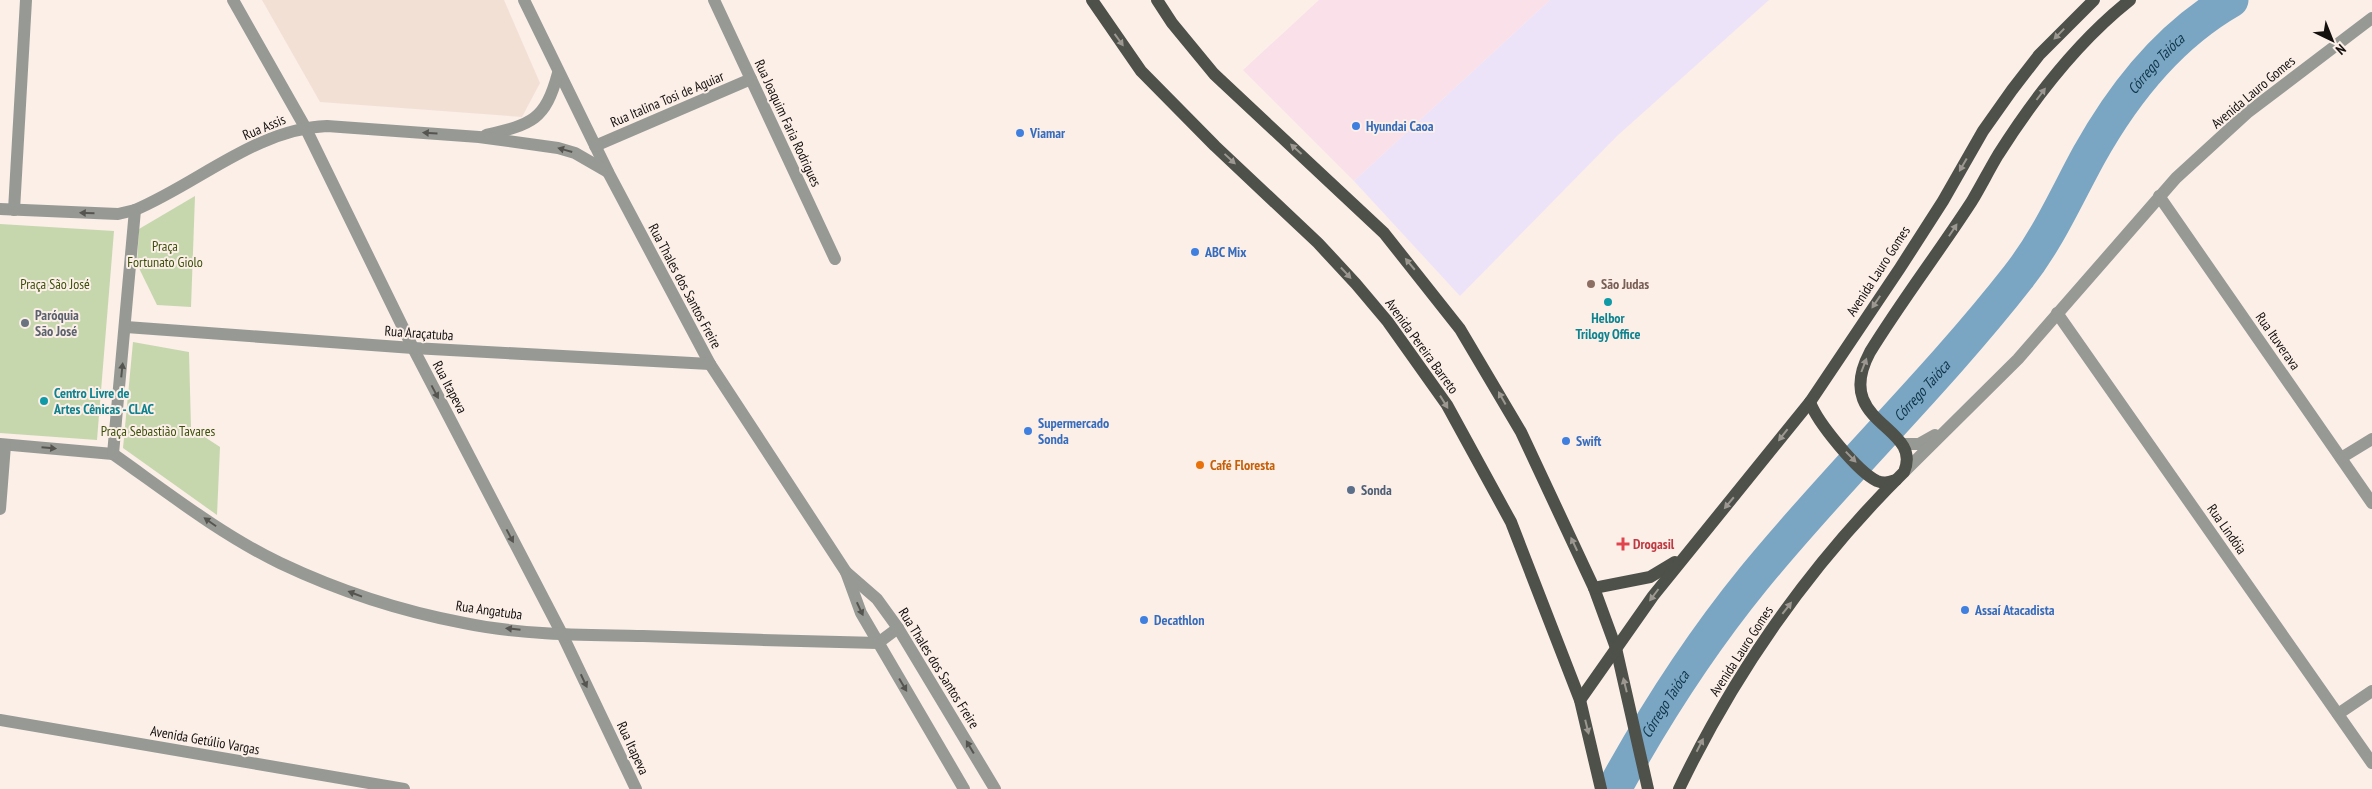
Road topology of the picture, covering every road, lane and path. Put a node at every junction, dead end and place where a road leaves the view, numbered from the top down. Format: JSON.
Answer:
{"nodes":[{"id":1,"x":26,"y":0,"type":"edge"},
{"id":2,"x":233,"y":0,"type":"edge"},
{"id":3,"x":524,"y":0,"type":"edge"},
{"id":4,"x":714,"y":0,"type":"edge"},
{"id":5,"x":1092,"y":0,"type":"edge"},
{"id":6,"x":1157,"y":0,"type":"edge"},
{"id":7,"x":2094,"y":0,"type":"edge"},
{"id":8,"x":2130,"y":0,"type":"edge"},
{"id":9,"x":2372,"y":18,"type":"edge"},
{"id":10,"x":558,"y":73,"type":"junction"},
{"id":11,"x":750,"y":79,"type":"junction"},
{"id":12,"x":305,"y":127,"type":"junction"},
{"id":13,"x":479,"y":137,"type":"junction"},
{"id":14,"x":595,"y":146,"type":"junction"},
{"id":15,"x":608,"y":172,"type":"junction"},
{"id":16,"x":2159,"y":196,"type":"junction"},
{"id":17,"x":0,"y":209,"type":"edge"},
{"id":18,"x":14,"y":210,"type":"junction"},
{"id":19,"x":135,"y":210,"type":"junction"},
{"id":20,"x":835,"y":259,"type":"dead end"},
{"id":21,"x":2057,"y":314,"type":"junction"},
{"id":22,"x":126,"y":327,"type":"junction"},
{"id":23,"x":413,"y":348,"type":"junction"},
{"id":24,"x":710,"y":364,"type":"junction"},
{"id":25,"x":1810,"y":402,"type":"junction"},
{"id":26,"x":1958,"y":419,"type":"junction"},
{"id":27,"x":2372,"y":439,"type":"edge"},
{"id":28,"x":1899,"y":441,"type":"junction"},
{"id":29,"x":3,"y":444,"type":"edge"},
{"id":30,"x":113,"y":454,"type":"junction"},
{"id":31,"x":2341,"y":458,"type":"junction"},
{"id":32,"x":1900,"y":476,"type":"junction"},
{"id":33,"x":2372,"y":503,"type":"edge"},
{"id":34,"x":0,"y":509,"type":"edge"},
{"id":35,"x":1684,"y":556,"type":"junction"},
{"id":36,"x":846,"y":572,"type":"junction"},
{"id":37,"x":1594,"y":588,"type":"junction"},
{"id":38,"x":898,"y":628,"type":"junction"},
{"id":39,"x":562,"y":634,"type":"junction"},
{"id":40,"x":878,"y":643,"type":"junction"},
{"id":41,"x":1616,"y":648,"type":"junction"},
{"id":42,"x":2372,"y":691,"type":"edge"},
{"id":43,"x":1580,"y":700,"type":"junction"},
{"id":44,"x":2338,"y":714,"type":"junction"},
{"id":45,"x":0,"y":720,"type":"edge"},
{"id":46,"x":2372,"y":763,"type":"edge"},
{"id":47,"x":404,"y":789,"type":"edge"},
{"id":48,"x":636,"y":789,"type":"edge"},
{"id":49,"x":964,"y":789,"type":"edge"},
{"id":50,"x":995,"y":789,"type":"edge"},
{"id":51,"x":1600,"y":789,"type":"edge"},
{"id":52,"x":1648,"y":789,"type":"edge"},
{"id":53,"x":1679,"y":789,"type":"edge"}],
"edges":[{"from":1,"to":18,"type":"street"},
{"from":2,"to":12,"type":"street","name":"Rua Itapeva"},
{"from":3,"to":10,"type":"street","name":"Rua Thales dos Santos Freire"},
{"from":4,"to":11,"type":"street","name":"Rua Joaquim Faria Rodrigues"},
{"from":5,"to":43,"type":"main road","name":"Avenida Pereira Barreto","one_way":true},
{"from":37,"to":6,"type":"main road","one_way":true},
{"from":7,"to":25,"type":"main road","name":"Avenida Lauro Gomes","one_way":true},
{"from":28,"to":8,"type":"main road","one_way":true},
{"from":9,"to":16,"type":"street","name":"Avenida Lauro Gomes"},
{"from":10,"to":13,"type":"street","name":"Rua Assis"},
{"from":10,"to":14,"type":"street","name":"Rua Thales dos Santos Freire"},
{"from":11,"to":14,"type":"street","name":"Rua Italina Tosi de Aguiar"},
{"from":11,"to":20,"type":"street","name":"Rua Joaquim Faria Rodrigues"},
{"from":13,"to":12,"type":"street","name":"Rua Assis","one_way":true},
{"from":12,"to":19,"type":"street","name":"Rua Assis"},
{"from":12,"to":23,"type":"street","name":"Rua Itapeva"},
{"from":15,"to":13,"type":"street","name":"Rua Assis","one_way":true},
{"from":14,"to":15,"type":"street","name":"Rua Thales dos Santos Freire"},
{"from":15,"to":24,"type":"street","name":"Rua Thales dos Santos Freire"},
{"from":16,"to":21,"type":"street","name":"Avenida Lauro Gomes"},
{"from":16,"to":31,"type":"street","name":"Rua Ituverava"},
{"from":17,"to":18,"type":"street"},
{"from":19,"to":18,"type":"street","one_way":true},
{"from":19,"to":22,"type":"street"},
{"from":21,"to":26,"type":"street","name":"Avenida Lauro Gomes"},
{"from":21,"to":44,"type":"street","name":"Rua Lindóia"},
{"from":22,"to":23,"type":"street","name":"Rua Araçatuba"},
{"from":30,"to":22,"type":"street","one_way":true},
{"from":23,"to":24,"type":"street","name":"Rua Araçatuba"},
{"from":23,"to":39,"type":"street","name":"Rua Itapeva","one_way":true},
{"from":24,"to":36,"type":"street","name":"Rua Thales dos Santos Freire"},
{"from":25,"to":32,"type":"main road","one_way":true},
{"from":25,"to":35,"type":"main road","name":"Avenida Lauro Gomes","one_way":true},
{"from":26,"to":28,"type":"street","name":"Avenida Lauro Gomes"},
{"from":26,"to":32,"type":"street","name":"Avenida Lauro Gomes"},
{"from":27,"to":31,"type":"street"},
{"from":28,"to":32,"type":"main road"},
{"from":29,"to":30,"type":"street","one_way":true},
{"from":29,"to":34,"type":"street"},
{"from":39,"to":30,"type":"street","name":"Rua Angatuba","one_way":true},
{"from":31,"to":33,"type":"street","name":"Rua Ituverava"},
{"from":53,"to":32,"type":"main road","name":"Avenida Lauro Gomes","one_way":true},
{"from":35,"to":37,"type":"main road","name":"Avenida Lauro Gomes"},
{"from":35,"to":41,"type":"main road","name":"Avenida Lauro Gomes","one_way":true},
{"from":36,"to":38,"type":"street","name":"Rua Thales dos Santos Freire"},
{"from":36,"to":40,"type":"street","name":"Rua Thales dos Santos Freire","one_way":true},
{"from":37,"to":41,"type":"main road"},
{"from":38,"to":40,"type":"street"},
{"from":50,"to":38,"type":"street","name":"Rua Thales dos Santos Freire","one_way":true},
{"from":39,"to":40,"type":"street","name":"Rua Angatuba"},
{"from":39,"to":48,"type":"street","name":"Rua Itapeva","one_way":true},
{"from":40,"to":49,"type":"street","name":"Rua Thales dos Santos Freire","one_way":true},
{"from":41,"to":43,"type":"main road","name":"Avenida Lauro Gomes"},
{"from":52,"to":41,"type":"main road","one_way":true},
{"from":42,"to":44,"type":"street"},
{"from":43,"to":51,"type":"main road","name":"Avenida Pereira Barreto","one_way":true},
{"from":44,"to":46,"type":"street","name":"Rua Lindóia"},
{"from":45,"to":47,"type":"street","name":"Avenida Getúlio Vargas"}]}
